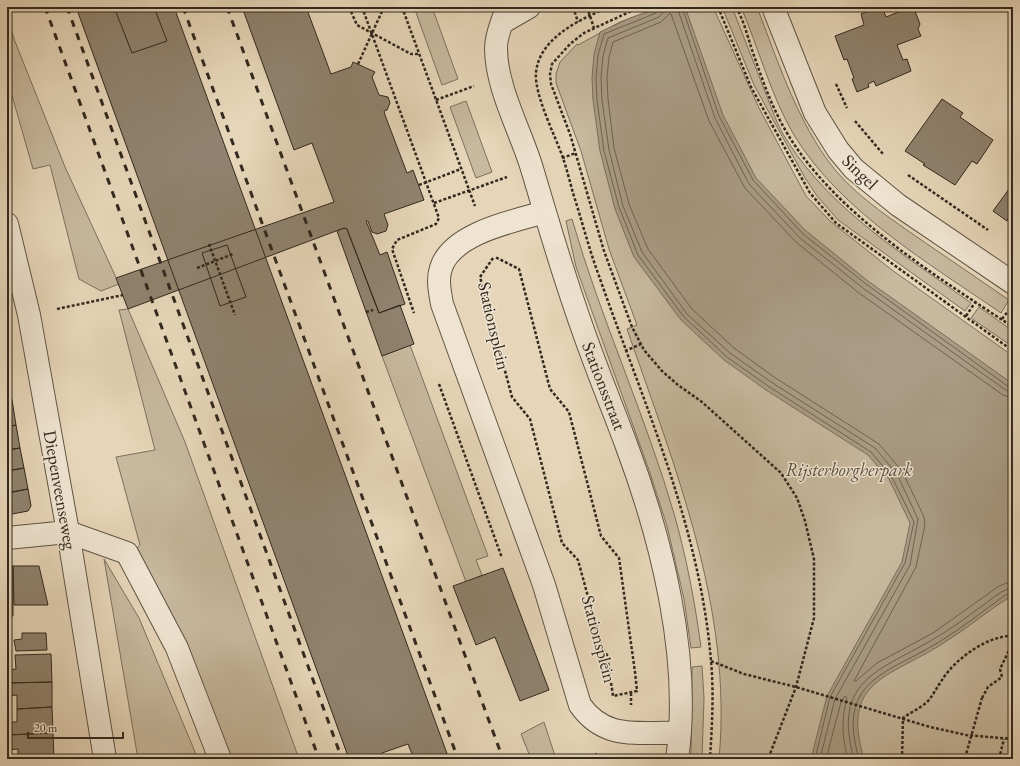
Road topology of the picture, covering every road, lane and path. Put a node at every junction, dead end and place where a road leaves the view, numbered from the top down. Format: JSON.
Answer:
{"nodes":[{"id":1,"x":349,"y":7,"type":"edge"},
{"id":2,"x":362,"y":7,"type":"edge"},
{"id":3,"x":384,"y":7,"type":"edge"},
{"id":4,"x":402,"y":7,"type":"edge"},
{"id":5,"x":529,"y":7,"type":"edge"},
{"id":6,"x":573,"y":7,"type":"edge"},
{"id":7,"x":587,"y":7,"type":"edge"},
{"id":8,"x":609,"y":7,"type":"edge"},
{"id":9,"x":640,"y":7,"type":"edge"},
{"id":10,"x":773,"y":7,"type":"edge"},
{"id":11,"x":500,"y":12,"type":"edge"},
{"id":12,"x":590,"y":16,"type":"junction"},
{"id":13,"x":594,"y":28,"type":"junction"},
{"id":14,"x":372,"y":33,"type":"junction"},
{"id":15,"x":419,"y":54,"type":"junction"},
{"id":16,"x":358,"y":64,"type":"dead end"},
{"id":17,"x":834,"y":79,"type":"dead end"},
{"id":18,"x":477,"y":85,"type":"dead end"},
{"id":19,"x":436,"y":100,"type":"junction"},
{"id":20,"x":850,"y":114,"type":"dead end"},
{"id":21,"x":854,"y":120,"type":"dead end"},
{"id":22,"x":576,"y":153,"type":"junction"},
{"id":23,"x":886,"y":157,"type":"dead end"},
{"id":24,"x":563,"y":158,"type":"dead end"},
{"id":25,"x":461,"y":169,"type":"junction"},
{"id":26,"x":905,"y":173,"type":"dead end"},
{"id":27,"x":426,"y":182,"type":"junction"},
{"id":28,"x":419,"y":185,"type":"dead end"},
{"id":29,"x":469,"y":191,"type":"junction"},
{"id":30,"x":434,"y":203,"type":"junction"},
{"id":31,"x":545,"y":212,"type":"junction"},
{"id":32,"x":439,"y":218,"type":"dead end"},
{"id":33,"x":7,"y":224,"type":"edge"},
{"id":34,"x":484,"y":231,"type":"junction"},
{"id":35,"x":989,"y":231,"type":"dead end"},
{"id":36,"x":209,"y":244,"type":"dead end"},
{"id":37,"x":233,"y":254,"type":"dead end"},
{"id":38,"x":494,"y":256,"type":"junction"},
{"id":39,"x":215,"y":261,"type":"junction"},
{"id":40,"x":197,"y":268,"type":"dead end"},
{"id":41,"x":1013,"y":283,"type":"edge"},
{"id":42,"x":123,"y":295,"type":"dead end"},
{"id":43,"x":976,"y":301,"type":"dead end"},
{"id":44,"x":373,"y":310,"type":"dead end"},
{"id":45,"x":366,"y":312,"type":"dead end"},
{"id":46,"x":29,"y":315,"type":"junction"},
{"id":47,"x":235,"y":315,"type":"dead end"},
{"id":48,"x":966,"y":316,"type":"dead end"},
{"id":49,"x":68,"y":532,"type":"junction"},
{"id":50,"x":7,"y":538,"type":"edge"},
{"id":51,"x":1013,"y":636,"type":"edge"},
{"id":52,"x":1013,"y":642,"type":"edge"},
{"id":53,"x":711,"y":662,"type":"dead end"},
{"id":54,"x":796,"y":687,"type":"junction"},
{"id":55,"x":903,"y":718,"type":"junction"},
{"id":56,"x":680,"y":733,"type":"junction"},
{"id":57,"x":1004,"y":738,"type":"junction"},
{"id":58,"x":1013,"y":739,"type":"edge"},
{"id":59,"x":964,"y":758,"type":"edge"},
{"id":60,"x":105,"y":759,"type":"edge"},
{"id":61,"x":220,"y":759,"type":"edge"},
{"id":62,"x":677,"y":759,"type":"edge"},
{"id":63,"x":768,"y":759,"type":"edge"},
{"id":64,"x":902,"y":759,"type":"edge"},
{"id":65,"x":998,"y":759,"type":"edge"}],
"edges":[{"from":1,"to":14,"type":"path"},
{"from":2,"to":14,"type":"path"},
{"from":3,"to":14,"type":"path"},
{"from":4,"to":15,"type":"path"},
{"from":5,"to":11,"type":"street","name":"Stationsstraat"},
{"from":6,"to":12,"type":"path"},
{"from":7,"to":12,"type":"path"},
{"from":8,"to":12,"type":"path"},
{"from":9,"to":13,"type":"path"},
{"from":10,"to":41,"type":"street","name":"Singel"},
{"from":11,"to":31,"type":"street","name":"Stationsstraat"},
{"from":12,"to":13,"type":"path"},
{"from":13,"to":22,"type":"path"},
{"from":14,"to":15,"type":"path"},
{"from":14,"to":16,"type":"path"},
{"from":14,"to":27,"type":"path"},
{"from":15,"to":19,"type":"path"},
{"from":17,"to":20,"type":"path"},
{"from":18,"to":19,"type":"path"},
{"from":19,"to":25,"type":"path"},
{"from":21,"to":23,"type":"path","name":"Singel"},
{"from":22,"to":24,"type":"path"},
{"from":22,"to":54,"type":"path"},
{"from":25,"to":27,"type":"path"},
{"from":25,"to":29,"type":"path","name":"Stationsplein"},
{"from":26,"to":35,"type":"path","name":"Singel"},
{"from":27,"to":28,"type":"path"},
{"from":27,"to":30,"type":"path"},
{"from":29,"to":30,"type":"path"},
{"from":29,"to":34,"type":"path","name":"Stationsplein"},
{"from":30,"to":32,"type":"path"},
{"from":31,"to":34,"type":"street","name":"Stationsplein"},
{"from":31,"to":56,"type":"street","name":"Stationsstraat"},
{"from":33,"to":46,"type":"street","name":"Diepenveenseweg"},
{"from":34,"to":38,"type":"path","name":"Stationsplein"},
{"from":34,"to":56,"type":"street","name":"Stationsplein"},
{"from":36,"to":39,"type":"path"},
{"from":37,"to":39,"type":"path"},
{"from":38,"to":38,"type":"path","name":"Stationsplein"},
{"from":39,"to":40,"type":"path"},
{"from":39,"to":47,"type":"path"},
{"from":42,"to":46,"type":"path"},
{"from":43,"to":48,"type":"path"},
{"from":44,"to":45,"type":"path"},
{"from":46,"to":49,"type":"street","name":"Diepenveenseweg"},
{"from":49,"to":50,"type":"street"},
{"from":49,"to":60,"type":"street","name":"Diepenveenseweg"},
{"from":49,"to":61,"type":"street"},
{"from":51,"to":55,"type":"path"},
{"from":52,"to":59,"type":"path","bridge":true},
{"from":53,"to":54,"type":"path"},
{"from":54,"to":55,"type":"path"},
{"from":54,"to":63,"type":"path"},
{"from":55,"to":57,"type":"path"},
{"from":55,"to":64,"type":"path"},
{"from":56,"to":62,"type":"street","name":"Stationsstraat"},
{"from":57,"to":58,"type":"path"},
{"from":57,"to":65,"type":"path"}]}
